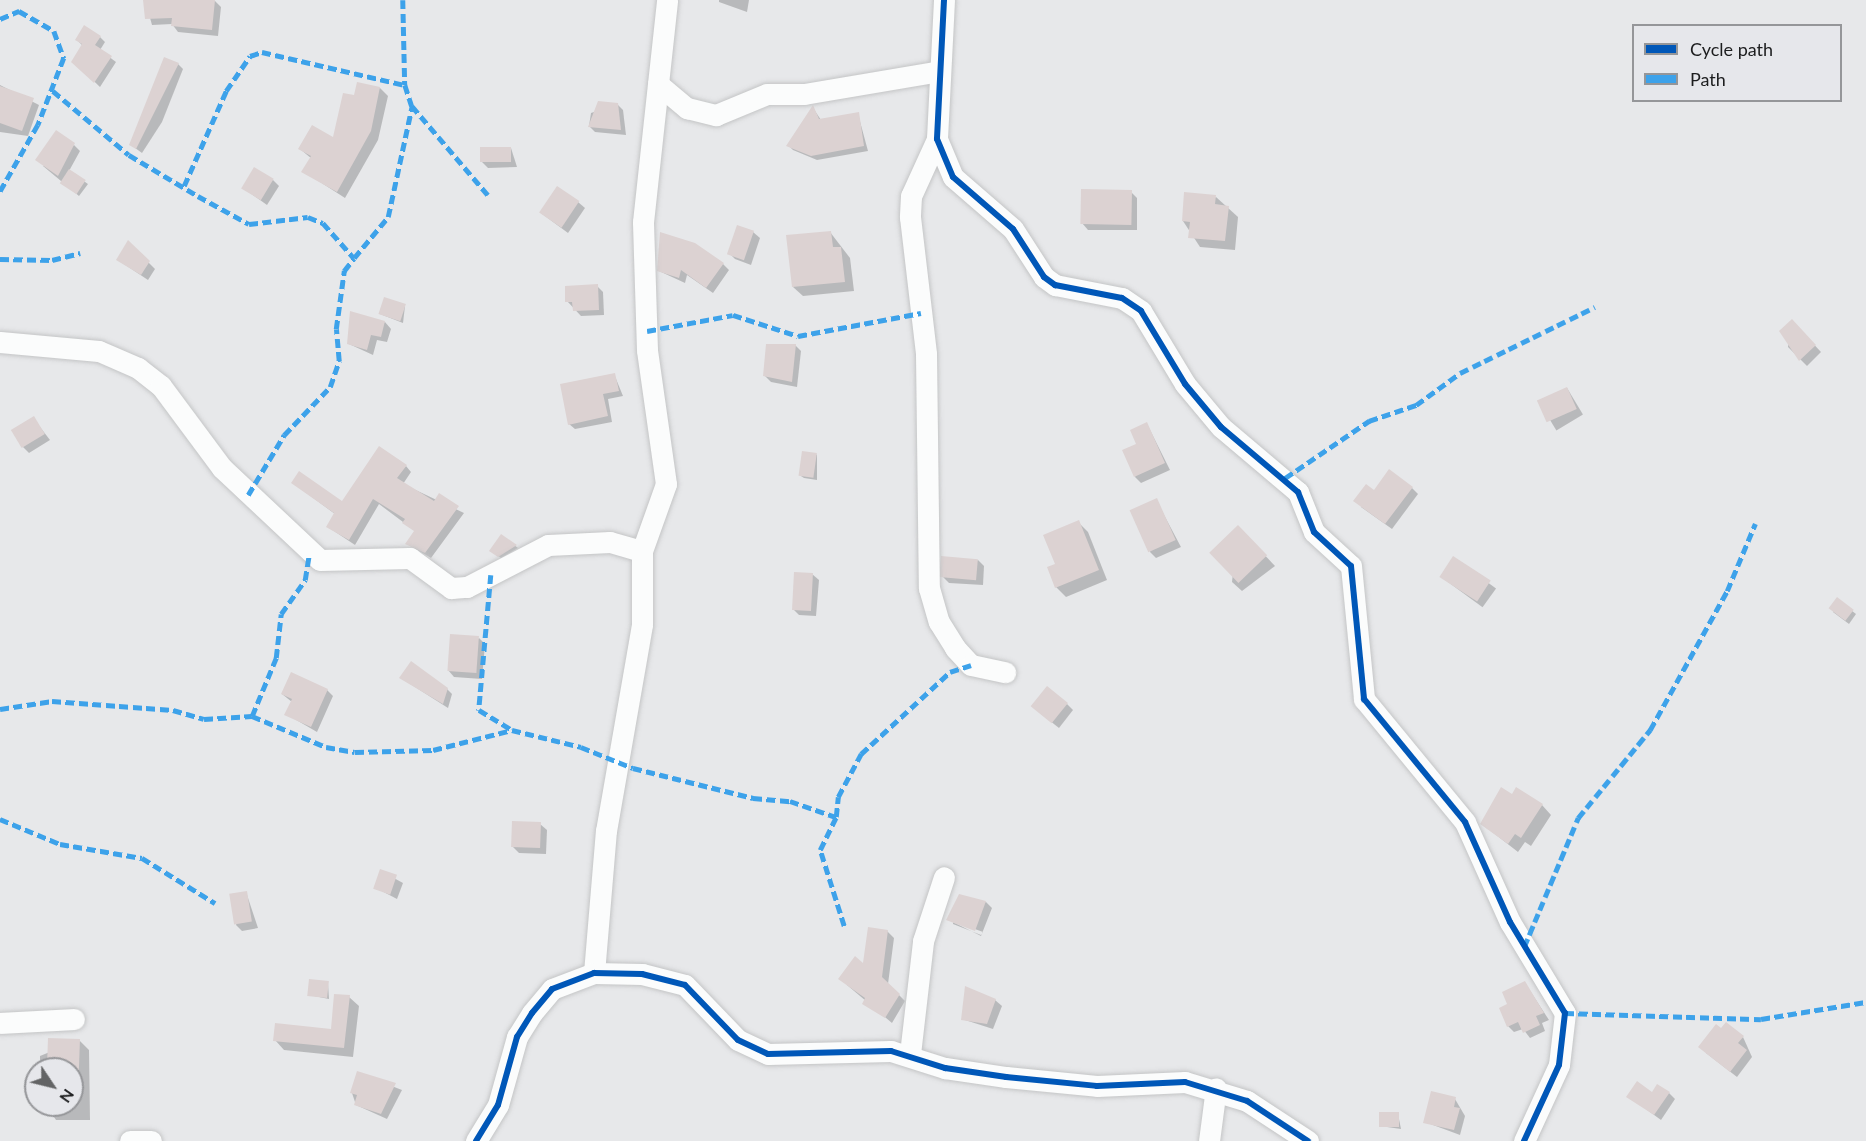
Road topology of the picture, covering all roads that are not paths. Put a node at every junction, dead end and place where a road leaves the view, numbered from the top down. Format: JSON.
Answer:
{"nodes":[{"id":1,"x":667,"y":0,"type":"edge"},
{"id":2,"x":944,"y":0,"type":"edge"},
{"id":3,"x":940,"y":71,"type":"junction"},
{"id":4,"x":658,"y":84,"type":"junction"},
{"id":5,"x":936,"y":139,"type":"junction"},
{"id":6,"x":0,"y":342,"type":"edge"},
{"id":7,"x":642,"y":551,"type":"junction"},
{"id":8,"x":1005,"y":672,"type":"dead end"},
{"id":9,"x":944,"y":877,"type":"dead end"},
{"id":10,"x":594,"y":973,"type":"junction"},
{"id":11,"x":74,"y":1019,"type":"dead end"},
{"id":12,"x":0,"y":1023,"type":"edge"},
{"id":13,"x":910,"y":1054,"type":"junction"},
{"id":14,"x":1216,"y":1088,"type":"junction"},
{"id":15,"x":130,"y":1141,"type":"edge"},
{"id":16,"x":151,"y":1141,"type":"edge"},
{"id":17,"x":476,"y":1141,"type":"edge"},
{"id":18,"x":1209,"y":1141,"type":"edge"},
{"id":19,"x":1308,"y":1141,"type":"edge"},
{"id":20,"x":1524,"y":1141,"type":"edge"}],
"edges":[{"from":1,"to":4,"type":"street"},
{"from":2,"to":3,"type":"street"},
{"from":3,"to":4,"type":"street"},
{"from":3,"to":5,"type":"street"},
{"from":4,"to":7,"type":"street"},
{"from":5,"to":8,"type":"street"},
{"from":5,"to":20,"type":"street"},
{"from":6,"to":7,"type":"street"},
{"from":7,"to":10,"type":"street"},
{"from":9,"to":13,"type":"street"},
{"from":10,"to":13,"type":"street"},
{"from":10,"to":17,"type":"street"},
{"from":11,"to":12,"type":"street"},
{"from":13,"to":14,"type":"street"},
{"from":14,"to":18,"type":"street"},
{"from":14,"to":19,"type":"street"},
{"from":15,"to":16,"type":"street"}]}
